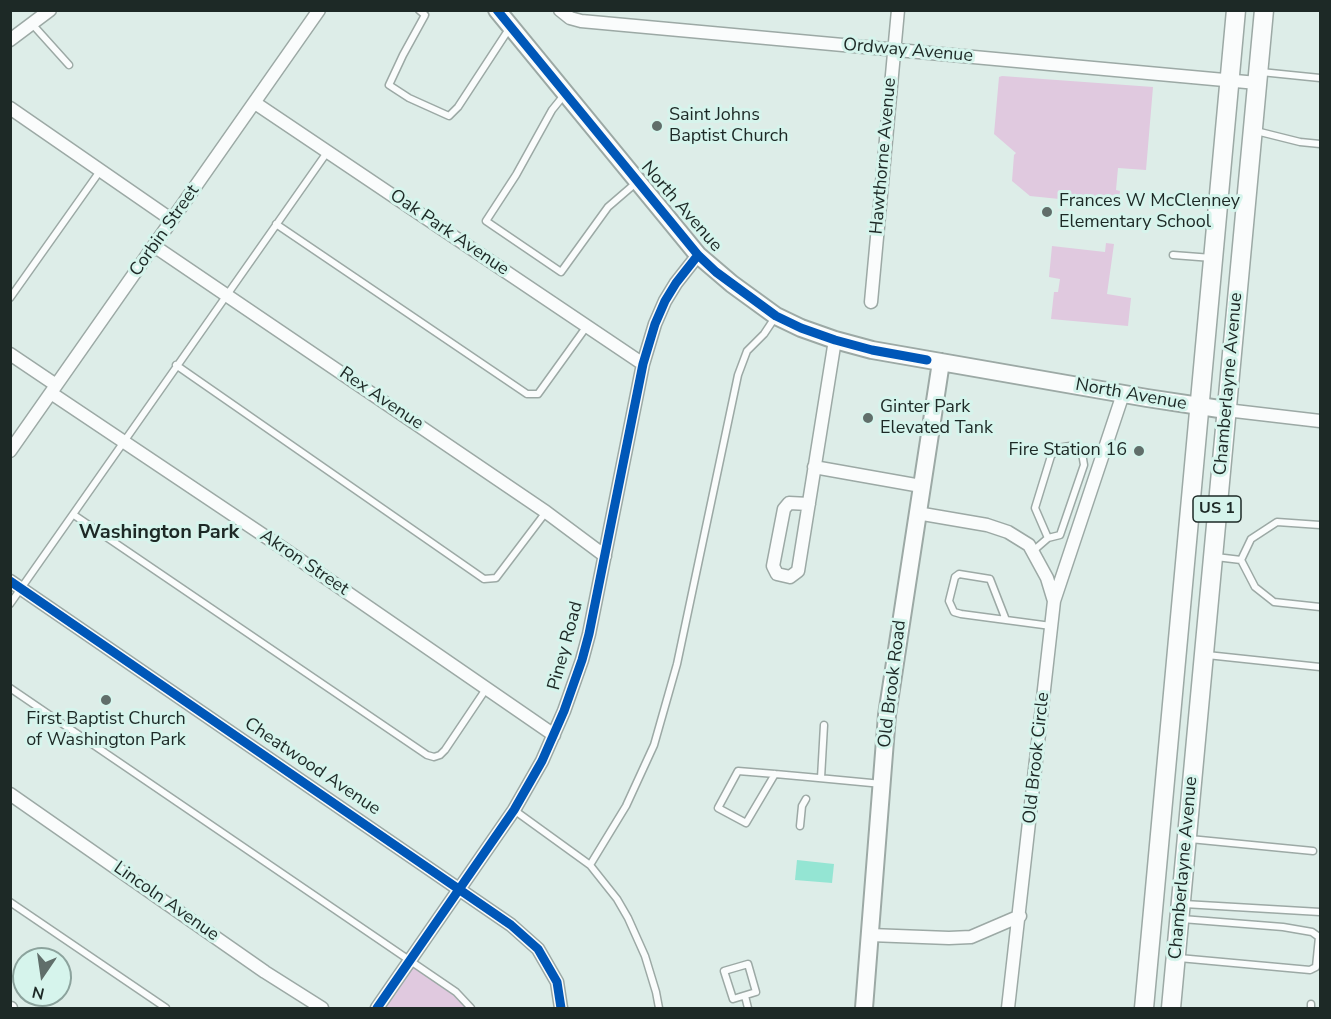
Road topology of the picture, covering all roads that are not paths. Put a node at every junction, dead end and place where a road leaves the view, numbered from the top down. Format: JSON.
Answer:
{"nodes":[{"id":1,"x":50,"y":10,"type":"edge"},
{"id":2,"x":319,"y":10,"type":"edge"},
{"id":3,"x":419,"y":10,"type":"edge"},
{"id":4,"x":497,"y":10,"type":"edge"},
{"id":5,"x":898,"y":10,"type":"edge"},
{"id":6,"x":1236,"y":10,"type":"edge"},
{"id":7,"x":1264,"y":10,"type":"edge"},
{"id":8,"x":561,"y":12,"type":"edge"},
{"id":9,"x":33,"y":25,"type":"junction"},
{"id":10,"x":510,"y":27,"type":"junction"},
{"id":11,"x":10,"y":40,"type":"edge"},
{"id":12,"x":894,"y":50,"type":"junction"},
{"id":13,"x":69,"y":65,"type":"dead end"},
{"id":14,"x":1257,"y":77,"type":"junction"},
{"id":15,"x":1320,"y":78,"type":"edge"},
{"id":16,"x":1229,"y":81,"type":"junction"},
{"id":17,"x":565,"y":94,"type":"junction"},
{"id":18,"x":255,"y":103,"type":"junction"},
{"id":19,"x":10,"y":108,"type":"edge"},
{"id":20,"x":1252,"y":130,"type":"junction"},
{"id":21,"x":1320,"y":144,"type":"edge"},
{"id":22,"x":327,"y":151,"type":"junction"},
{"id":23,"x":101,"y":170,"type":"junction"},
{"id":24,"x":638,"y":182,"type":"junction"},
{"id":25,"x":172,"y":220,"type":"junction"},
{"id":26,"x":1166,"y":220,"type":"dead end"},
{"id":27,"x":276,"y":224,"type":"junction"},
{"id":28,"x":1216,"y":225,"type":"junction"},
{"id":29,"x":154,"y":246,"type":"junction"},
{"id":30,"x":698,"y":255,"type":"junction"},
{"id":31,"x":1173,"y":255,"type":"dead end"},
{"id":32,"x":1213,"y":258,"type":"junction"},
{"id":33,"x":227,"y":295,"type":"junction"},
{"id":34,"x":10,"y":298,"type":"edge"},
{"id":35,"x":871,"y":302,"type":"dead end"},
{"id":36,"x":776,"y":316,"type":"junction"},
{"id":37,"x":587,"y":327,"type":"junction"},
{"id":38,"x":835,"y":340,"type":"junction"},
{"id":39,"x":10,"y":354,"type":"edge"},
{"id":40,"x":941,"y":362,"type":"junction"},
{"id":41,"x":643,"y":364,"type":"junction"},
{"id":42,"x":176,"y":365,"type":"junction"},
{"id":43,"x":54,"y":389,"type":"junction"},
{"id":44,"x":1123,"y":394,"type":"junction"},
{"id":45,"x":1200,"y":406,"type":"junction"},
{"id":46,"x":1226,"y":410,"type":"junction"},
{"id":47,"x":1320,"y":421,"type":"edge"},
{"id":48,"x":124,"y":442,"type":"junction"},
{"id":49,"x":10,"y":451,"type":"edge"},
{"id":50,"x":814,"y":467,"type":"junction"},
{"id":51,"x":921,"y":486,"type":"junction"},
{"id":52,"x":809,"y":504,"type":"junction"},
{"id":53,"x":546,"y":512,"type":"junction"},
{"id":54,"x":916,"y":513,"type":"junction"},
{"id":55,"x":74,"y":515,"type":"junction"},
{"id":56,"x":1320,"y":525,"type":"edge"},
{"id":57,"x":1048,"y":538,"type":"junction"},
{"id":58,"x":1033,"y":551,"type":"junction"},
{"id":59,"x":605,"y":556,"type":"junction"},
{"id":60,"x":1213,"y":556,"type":"junction"},
{"id":61,"x":1241,"y":560,"type":"junction"},
{"id":62,"x":16,"y":585,"type":"edge"},
{"id":63,"x":1054,"y":601,"type":"junction"},
{"id":64,"x":10,"y":604,"type":"edge"},
{"id":65,"x":1320,"y":607,"type":"edge"},
{"id":66,"x":1006,"y":620,"type":"junction"},
{"id":67,"x":1051,"y":626,"type":"junction"},
{"id":68,"x":1203,"y":655,"type":"junction"},
{"id":69,"x":1320,"y":667,"type":"edge"},
{"id":70,"x":10,"y":688,"type":"edge"},
{"id":71,"x":486,"y":689,"type":"junction"},
{"id":72,"x":824,"y":725,"type":"dead end"},
{"id":73,"x":554,"y":735,"type":"junction"},
{"id":74,"x":775,"y":774,"type":"junction"},
{"id":75,"x":821,"y":778,"type":"junction"},
{"id":76,"x":882,"y":784,"type":"junction"},
{"id":77,"x":10,"y":794,"type":"edge"},
{"id":78,"x":807,"y":798,"type":"dead end"},
{"id":79,"x":514,"y":810,"type":"junction"},
{"id":80,"x":800,"y":826,"type":"dead end"},
{"id":81,"x":1186,"y":839,"type":"junction"},
{"id":82,"x":1313,"y":851,"type":"dead end"},
{"id":83,"x":590,"y":865,"type":"junction"},
{"id":84,"x":461,"y":888,"type":"junction"},
{"id":85,"x":10,"y":902,"type":"edge"},
{"id":86,"x":1180,"y":911,"type":"junction"},
{"id":87,"x":1320,"y":912,"type":"edge"},
{"id":88,"x":1020,"y":916,"type":"junction"},
{"id":89,"x":870,"y":935,"type":"junction"},
{"id":90,"x":1175,"y":958,"type":"junction"},
{"id":91,"x":411,"y":961,"type":"junction"},
{"id":92,"x":745,"y":996,"type":"junction"},
{"id":93,"x":166,"y":1008,"type":"edge"},
{"id":94,"x":322,"y":1008,"type":"edge"},
{"id":95,"x":378,"y":1008,"type":"edge"},
{"id":96,"x":471,"y":1008,"type":"edge"},
{"id":97,"x":561,"y":1008,"type":"edge"},
{"id":98,"x":659,"y":1008,"type":"edge"},
{"id":99,"x":748,"y":1008,"type":"edge"},
{"id":100,"x":864,"y":1008,"type":"edge"},
{"id":101,"x":1008,"y":1008,"type":"edge"},
{"id":102,"x":1144,"y":1008,"type":"edge"},
{"id":103,"x":1171,"y":1008,"type":"edge"}],
"edges":[{"from":1,"to":9,"type":"street"},
{"from":2,"to":18,"type":"street","name":"Corbin Street"},
{"from":3,"to":10,"type":"lane"},
{"from":4,"to":10,"type":"street","name":"North Avenue"},
{"from":5,"to":12,"type":"street","name":"Hawthorne Avenue"},
{"from":6,"to":16,"type":"main road","name":"Chamberlayne Avenue","number":"US 1"},
{"from":7,"to":14,"type":"main road","name":"Chamberlayne Avenue","number":"US 1"},
{"from":8,"to":12,"type":"street","name":"Ordway Avenue"},
{"from":9,"to":11,"type":"street"},
{"from":9,"to":13,"type":"lane"},
{"from":10,"to":17,"type":"street","name":"North Avenue"},
{"from":12,"to":16,"type":"street","name":"Ordway Avenue"},
{"from":12,"to":35,"type":"street","name":"Hawthorne Avenue"},
{"from":14,"to":15,"type":"lane"},
{"from":14,"to":16,"type":"street","name":"Ordway Avenue"},
{"from":14,"to":20,"type":"main road","name":"Chamberlayne Avenue","number":"US 1"},
{"from":16,"to":28,"type":"main road","name":"Chamberlayne Avenue","number":"US 1"},
{"from":17,"to":24,"type":"street","name":"North Avenue"},
{"from":17,"to":24,"type":"lane"},
{"from":18,"to":22,"type":"street","name":"Oak Park Avenue"},
{"from":18,"to":25,"type":"street","name":"Corbin Street"},
{"from":19,"to":23,"type":"street"},
{"from":20,"to":21,"type":"lane"},
{"from":20,"to":46,"type":"main road","name":"Chamberlayne Avenue","number":"US 1"},
{"from":22,"to":27,"type":"lane"},
{"from":22,"to":37,"type":"street","name":"Oak Park Avenue"},
{"from":23,"to":25,"type":"street"},
{"from":23,"to":34,"type":"lane"},
{"from":24,"to":30,"type":"street","name":"North Avenue"},
{"from":25,"to":29,"type":"street","name":"Corbin Street"},
{"from":26,"to":28,"type":"lane"},
{"from":27,"to":33,"type":"lane"},
{"from":27,"to":37,"type":"lane"},
{"from":28,"to":32,"type":"main road","name":"Chamberlayne Avenue","number":"US 1"},
{"from":29,"to":33,"type":"street","name":"Rex Avenue"},
{"from":29,"to":43,"type":"street","name":"Corbin Street"},
{"from":30,"to":36,"type":"street","name":"North Avenue"},
{"from":30,"to":41,"type":"street","name":"Piney Road"},
{"from":31,"to":32,"type":"lane"},
{"from":32,"to":45,"type":"main road","name":"Chamberlayne Avenue","number":"US 1"},
{"from":33,"to":42,"type":"lane"},
{"from":33,"to":53,"type":"street","name":"Rex Avenue"},
{"from":36,"to":38,"type":"street","name":"North Avenue"},
{"from":36,"to":83,"type":"lane"},
{"from":37,"to":41,"type":"street","name":"Oak Park Avenue"},
{"from":38,"to":40,"type":"street","name":"North Avenue"},
{"from":38,"to":50,"type":"street"},
{"from":39,"to":43,"type":"street","name":"Akron Street"},
{"from":40,"to":44,"type":"street","name":"North Avenue"},
{"from":40,"to":51,"type":"street","name":"Old Brook Road"},
{"from":41,"to":59,"type":"street","name":"Piney Road"},
{"from":42,"to":48,"type":"lane"},
{"from":42,"to":53,"type":"lane"},
{"from":43,"to":48,"type":"street","name":"Akron Street"},
{"from":43,"to":49,"type":"street","name":"Corbin Street"},
{"from":44,"to":45,"type":"street","name":"North Avenue"},
{"from":44,"to":63,"type":"street","name":"Old Brook Circle"},
{"from":45,"to":46,"type":"street","name":"North Avenue"},
{"from":45,"to":102,"type":"main road","name":"Chamberlayne Avenue","number":"US 1"},
{"from":46,"to":47,"type":"street"},
{"from":46,"to":60,"type":"main road","name":"Chamberlayne Avenue","number":"US 1"},
{"from":48,"to":55,"type":"lane"},
{"from":48,"to":71,"type":"street","name":"Akron Street"},
{"from":50,"to":51,"type":"street"},
{"from":50,"to":52,"type":"street"},
{"from":51,"to":54,"type":"street","name":"Old Brook Road"},
{"from":52,"to":52,"type":"street"},
{"from":53,"to":59,"type":"street","name":"Rex Avenue"},
{"from":54,"to":58,"type":"street","name":"Old Brook Circle"},
{"from":54,"to":76,"type":"street","name":"Old Brook Road"},
{"from":55,"to":62,"type":"lane"},
{"from":55,"to":71,"type":"lane"},
{"from":56,"to":61,"type":"lane"},
{"from":57,"to":57,"type":"lane"},
{"from":57,"to":58,"type":"lane"},
{"from":58,"to":63,"type":"street","name":"Old Brook Circle"},
{"from":59,"to":73,"type":"street","name":"Piney Road"},
{"from":60,"to":61,"type":"lane"},
{"from":60,"to":68,"type":"main road","name":"Chamberlayne Avenue","number":"US 1"},
{"from":61,"to":65,"type":"lane"},
{"from":62,"to":64,"type":"lane"},
{"from":62,"to":84,"type":"street","name":"Cheatwood Avenue"},
{"from":63,"to":67,"type":"street","name":"Old Brook Circle"},
{"from":66,"to":66,"type":"lane"},
{"from":66,"to":67,"type":"lane"},
{"from":67,"to":88,"type":"street","name":"Old Brook Circle"},
{"from":68,"to":69,"type":"lane"},
{"from":68,"to":81,"type":"main road","name":"Chamberlayne Avenue","number":"US 1"},
{"from":70,"to":91,"type":"lane"},
{"from":71,"to":73,"type":"street","name":"Akron Street"},
{"from":72,"to":75,"type":"lane"},
{"from":73,"to":79,"type":"street","name":"Piney Road"},
{"from":74,"to":74,"type":"lane"},
{"from":74,"to":75,"type":"lane"},
{"from":75,"to":76,"type":"lane"},
{"from":76,"to":89,"type":"street","name":"Old Brook Road"},
{"from":77,"to":94,"type":"street","name":"Lincoln Avenue"},
{"from":78,"to":80,"type":"lane"},
{"from":79,"to":83,"type":"lane"},
{"from":79,"to":84,"type":"street","name":"Piney Road"},
{"from":81,"to":82,"type":"lane"},
{"from":81,"to":86,"type":"main road","name":"Chamberlayne Avenue","number":"US 1"},
{"from":83,"to":98,"type":"lane"},
{"from":84,"to":91,"type":"street","name":"Piney Road"},
{"from":84,"to":97,"type":"street","name":"Cheatwood Avenue"},
{"from":85,"to":93,"type":"lane"},
{"from":86,"to":87,"type":"lane"},
{"from":86,"to":90,"type":"main road","name":"Chamberlayne Avenue","number":"US 1"},
{"from":86,"to":90,"type":"lane"},
{"from":88,"to":89,"type":"street"},
{"from":88,"to":101,"type":"street","name":"Old Brook Circle"},
{"from":89,"to":100,"type":"street","name":"Old Brook Road"},
{"from":90,"to":103,"type":"main road","name":"Chamberlayne Avenue","number":"US 1"},
{"from":91,"to":95,"type":"street","name":"Piney Road"},
{"from":91,"to":96,"type":"lane"},
{"from":92,"to":92,"type":"lane"},
{"from":92,"to":99,"type":"lane"}]}
